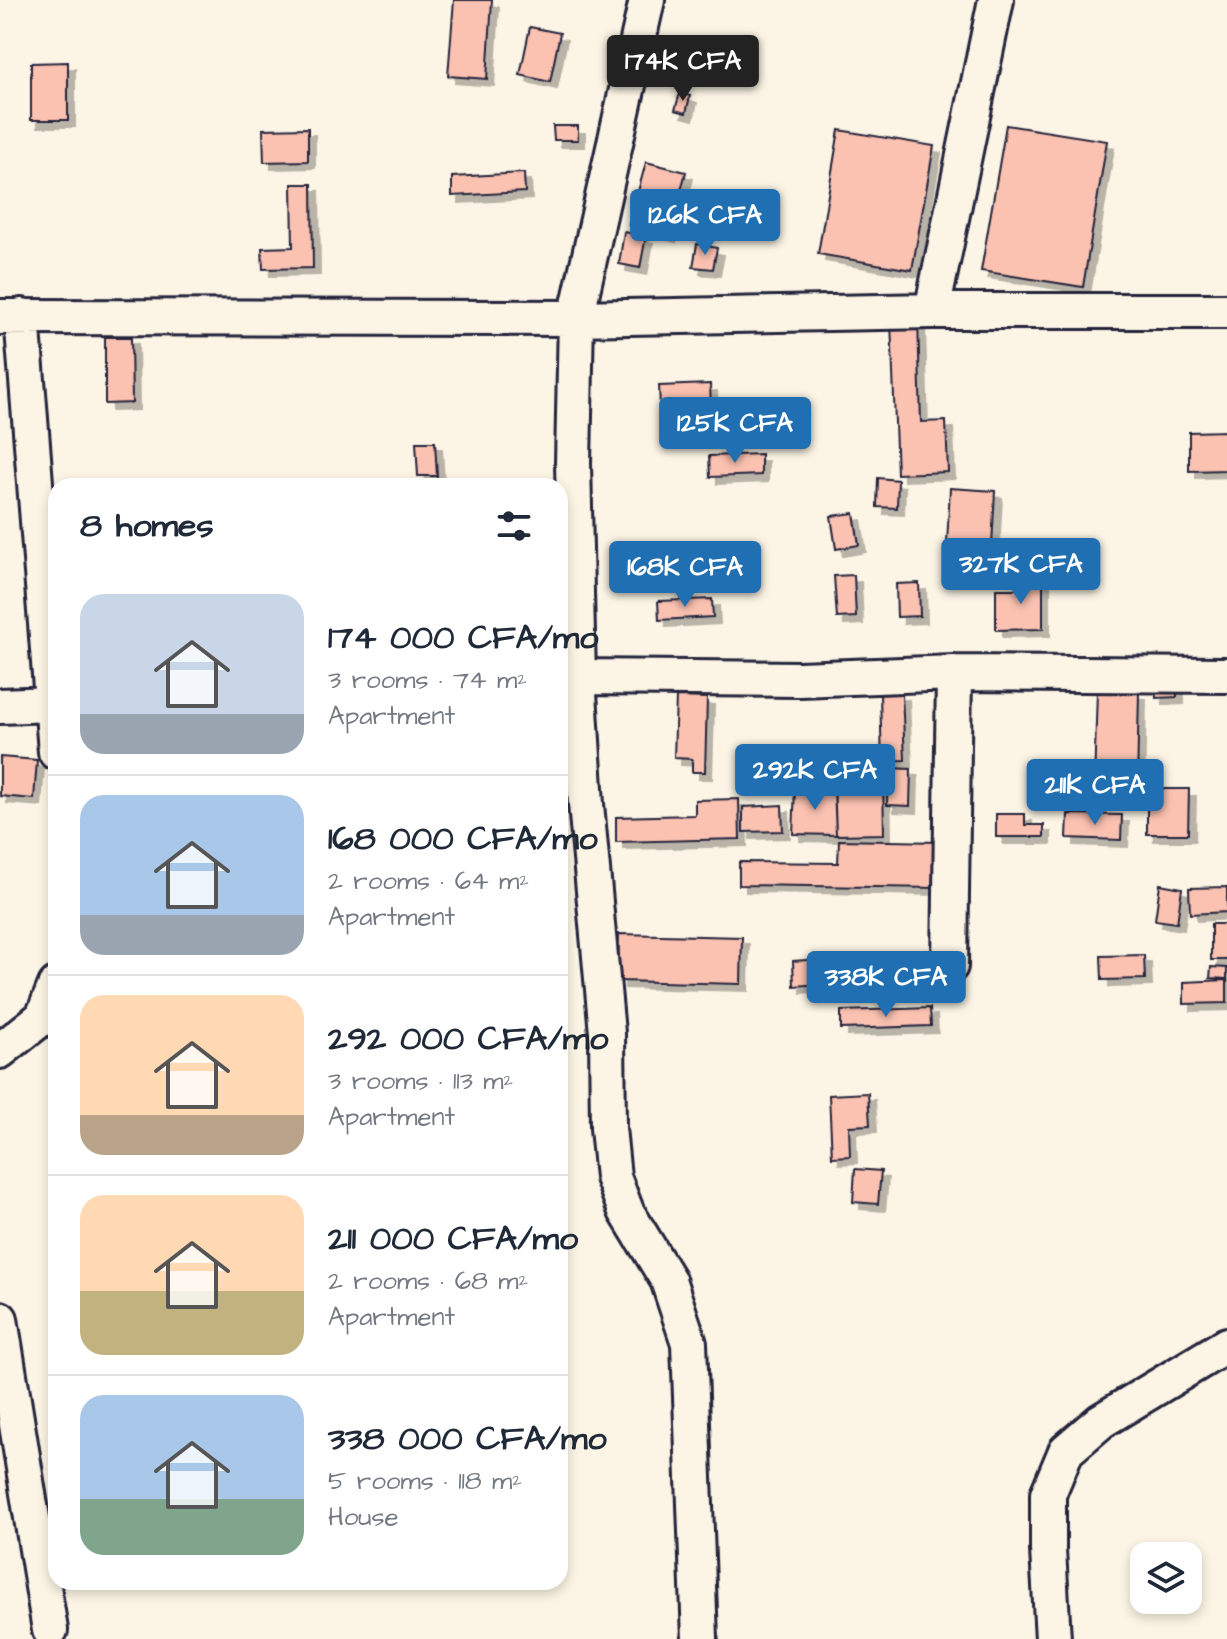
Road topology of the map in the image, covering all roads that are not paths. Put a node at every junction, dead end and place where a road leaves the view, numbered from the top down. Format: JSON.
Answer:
{"nodes":[{"id":1,"x":647,"y":0,"type":"edge"},
{"id":2,"x":996,"y":0,"type":"edge"},
{"id":3,"x":932,"y":311,"type":"junction"},
{"id":4,"x":1227,"y":311,"type":"edge"},
{"id":5,"x":11,"y":316,"type":"edge"},
{"id":6,"x":576,"y":318,"type":"junction"},
{"id":7,"x":48,"y":666,"type":"edge"},
{"id":8,"x":954,"y":673,"type":"junction"},
{"id":9,"x":1227,"y":675,"type":"edge"},
{"id":10,"x":578,"y":677,"type":"junction"},
{"id":11,"x":48,"y":704,"type":"edge"},
{"id":12,"x":0,"y":706,"type":"edge"},
{"id":13,"x":950,"y":966,"type":"dead end"},
{"id":14,"x":48,"y":1005,"type":"edge"},
{"id":15,"x":0,"y":1051,"type":"edge"},
{"id":16,"x":0,"y":1319,"type":"edge"},
{"id":17,"x":1227,"y":1345,"type":"edge"},
{"id":18,"x":50,"y":1630,"type":"dead end"},
{"id":19,"x":700,"y":1639,"type":"edge"},
{"id":20,"x":1053,"y":1639,"type":"edge"}],
"edges":[{"from":1,"to":6,"type":"street"},
{"from":2,"to":3,"type":"street"},
{"from":3,"to":4,"type":"street"},
{"from":3,"to":6,"type":"street"},
{"from":5,"to":6,"type":"street"},
{"from":5,"to":7,"type":"street"},
{"from":6,"to":10,"type":"street"},
{"from":8,"to":9,"type":"street"},
{"from":8,"to":10,"type":"street"},
{"from":8,"to":13,"type":"street"},
{"from":10,"to":19,"type":"street"},
{"from":11,"to":12,"type":"street"},
{"from":14,"to":15,"type":"street"},
{"from":16,"to":18,"type":"street"},
{"from":17,"to":20,"type":"street"}]}
